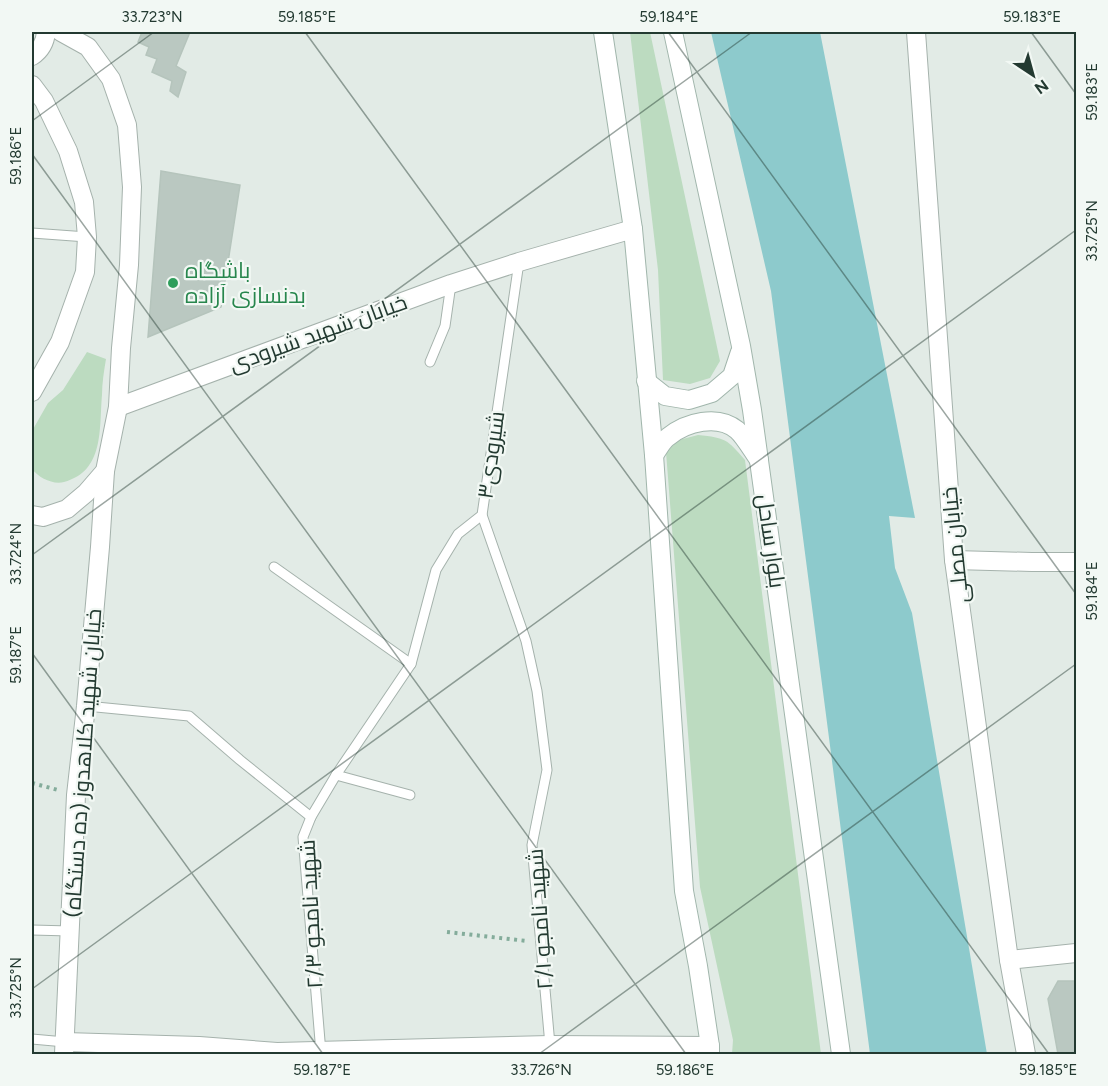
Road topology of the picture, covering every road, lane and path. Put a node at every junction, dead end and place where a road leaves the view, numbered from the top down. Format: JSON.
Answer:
{"nodes":[{"id":1,"x":46,"y":32,"type":"edge"},
{"id":2,"x":61,"y":32,"type":"edge"},
{"id":3,"x":603,"y":32,"type":"edge"},
{"id":4,"x":673,"y":32,"type":"edge"},
{"id":5,"x":916,"y":32,"type":"edge"},
{"id":6,"x":32,"y":57,"type":"edge"},
{"id":7,"x":32,"y":85,"type":"edge"},
{"id":8,"x":633,"y":230,"type":"junction"},
{"id":9,"x":32,"y":233,"type":"edge"},
{"id":10,"x":87,"y":237,"type":"junction"},
{"id":11,"x":519,"y":262,"type":"junction"},
{"id":12,"x":451,"y":284,"type":"junction"},
{"id":13,"x":741,"y":346,"type":"junction"},
{"id":14,"x":430,"y":362,"type":"dead end"},
{"id":15,"x":646,"y":381,"type":"junction"},
{"id":16,"x":32,"y":392,"type":"edge"},
{"id":17,"x":118,"y":407,"type":"junction"},
{"id":18,"x":654,"y":455,"type":"junction"},
{"id":19,"x":760,"y":462,"type":"junction"},
{"id":20,"x":105,"y":471,"type":"junction"},
{"id":21,"x":32,"y":515,"type":"edge"},
{"id":22,"x":482,"y":515,"type":"junction"},
{"id":23,"x":954,"y":560,"type":"junction"},
{"id":24,"x":1077,"y":562,"type":"edge"},
{"id":25,"x":274,"y":567,"type":"dead end"},
{"id":26,"x":411,"y":664,"type":"junction"},
{"id":27,"x":86,"y":706,"type":"junction"},
{"id":28,"x":336,"y":775,"type":"junction"},
{"id":29,"x":32,"y":783,"type":"edge"},
{"id":30,"x":76,"y":795,"type":"junction"},
{"id":31,"x":410,"y":795,"type":"dead end"},
{"id":32,"x":311,"y":817,"type":"junction"},
{"id":33,"x":32,"y":930,"type":"edge"},
{"id":34,"x":70,"y":931,"type":"junction"},
{"id":35,"x":447,"y":932,"type":"dead end"},
{"id":36,"x":541,"y":942,"type":"junction"},
{"id":37,"x":1077,"y":953,"type":"edge"},
{"id":38,"x":1009,"y":960,"type":"junction"},
{"id":39,"x":32,"y":1039,"type":"edge"},
{"id":40,"x":550,"y":1045,"type":"junction"},
{"id":41,"x":65,"y":1048,"type":"edge"},
{"id":42,"x":710,"y":1050,"type":"edge"},
{"id":43,"x":321,"y":1053,"type":"edge"},
{"id":44,"x":841,"y":1054,"type":"edge"},
{"id":45,"x":1026,"y":1054,"type":"edge"}],
"edges":[{"from":1,"to":6,"type":"street"},
{"from":2,"to":17,"type":"street","name":"خیابان شهید کلاهدوز (ده دستگاه)"},
{"from":3,"to":8,"type":"street"},
{"from":4,"to":13,"type":"street","name":"بلوار ساحل"},
{"from":5,"to":23,"type":"street","name":"خیابان مصلی"},
{"from":7,"to":10,"type":"street"},
{"from":8,"to":11,"type":"street","name":"خیابان شهید شیرودی"},
{"from":8,"to":15,"type":"street"},
{"from":9,"to":10,"type":"lane"},
{"from":10,"to":16,"type":"street"},
{"from":11,"to":12,"type":"street","name":"خیابان شهید شیرودی"},
{"from":11,"to":22,"type":"lane","name":"شیرودی۳"},
{"from":12,"to":14,"type":"lane"},
{"from":12,"to":17,"type":"street","name":"خیابان شهید شیرودی"},
{"from":13,"to":15,"type":"street"},
{"from":13,"to":19,"type":"street","name":"بلوار ساحل"},
{"from":15,"to":18,"type":"street"},
{"from":17,"to":20,"type":"street","name":"خیابان شهید کلاهدوز (ده دستگاه)"},
{"from":18,"to":19,"type":"street"},
{"from":18,"to":42,"type":"street"},
{"from":19,"to":44,"type":"street","name":"بلوار ساحل"},
{"from":20,"to":21,"type":"street"},
{"from":20,"to":27,"type":"street","name":"خیابان شهید کلاهدوز (ده دستگاه)"},
{"from":22,"to":26,"type":"lane","name":"شیرودی۳"},
{"from":22,"to":36,"type":"lane","name":"شهید نامجو ۲/۱"},
{"from":23,"to":24,"type":"street"},
{"from":23,"to":38,"type":"street","name":"خیابان مصلی"},
{"from":25,"to":26,"type":"lane"},
{"from":26,"to":28,"type":"lane","name":"شهید نامجو ۲/۳"},
{"from":27,"to":30,"type":"street","name":"خیابان شهید کلاهدوز (ده دستگاه)"},
{"from":27,"to":32,"type":"lane"},
{"from":28,"to":31,"type":"lane"},
{"from":28,"to":32,"type":"lane","name":"شهید نامجو ۲/۳"},
{"from":29,"to":30,"type":"path"},
{"from":30,"to":34,"type":"street","name":"خیابان شهید کلاهدوز (ده دستگاه)"},
{"from":32,"to":43,"type":"lane","name":"شهید نامجو ۲/۳"},
{"from":33,"to":34,"type":"lane"},
{"from":34,"to":41,"type":"street","name":"خیابان شهید کلاهدوز (ده دستگاه)"},
{"from":35,"to":36,"type":"path"},
{"from":36,"to":40,"type":"lane","name":"شهید نامجو ۲/۱"},
{"from":37,"to":38,"type":"street"},
{"from":38,"to":45,"type":"street","name":"خیابان مصلی"},
{"from":39,"to":41,"type":"lane"},
{"from":40,"to":42,"type":"street"},
{"from":40,"to":43,"type":"street"},
{"from":41,"to":43,"type":"street"}]}
